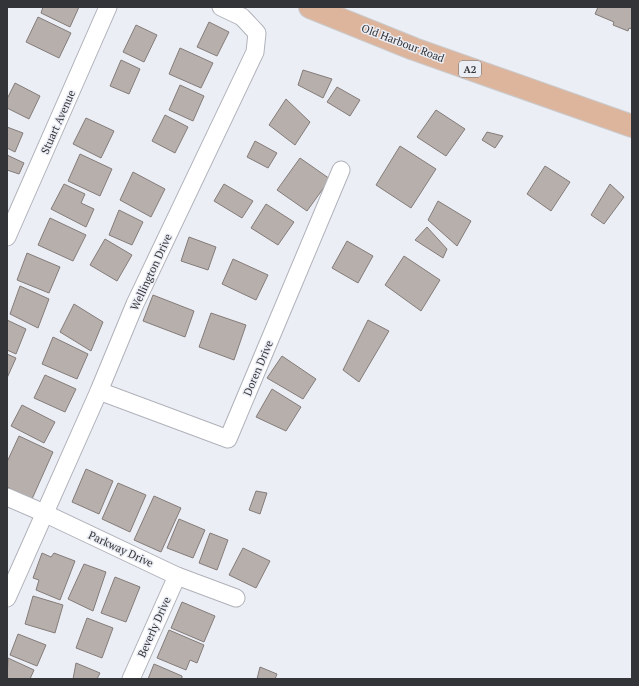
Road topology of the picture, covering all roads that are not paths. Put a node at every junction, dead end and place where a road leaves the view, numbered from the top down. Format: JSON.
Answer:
{"nodes":[{"id":1,"x":108,"y":7,"type":"edge"},
{"id":2,"x":221,"y":7,"type":"edge"},
{"id":3,"x":310,"y":7,"type":"edge"},
{"id":4,"x":632,"y":126,"type":"edge"},
{"id":5,"x":341,"y":170,"type":"dead end"},
{"id":6,"x":7,"y":237,"type":"edge"},
{"id":7,"x":99,"y":391,"type":"junction"},
{"id":8,"x":7,"y":498,"type":"edge"},
{"id":9,"x":44,"y":513,"type":"junction"},
{"id":10,"x":177,"y":576,"type":"junction"},
{"id":11,"x":7,"y":598,"type":"edge"},
{"id":12,"x":236,"y":598,"type":"dead end"},
{"id":13,"x":131,"y":679,"type":"edge"}],
"edges":[{"from":1,"to":6,"type":"street","name":"Stuart Avenue"},
{"from":2,"to":7,"type":"street","name":"Wellington Drive"},
{"from":3,"to":4,"type":"main road","name":"Old Harbour Road","number":"A2"},
{"from":5,"to":7,"type":"street","name":"Doren Drive"},
{"from":7,"to":9,"type":"street","name":"Wellington Drive"},
{"from":8,"to":9,"type":"street","name":"Parkway Drive"},
{"from":9,"to":10,"type":"street","name":"Parkway Drive"},
{"from":9,"to":11,"type":"street","name":"Wellington Drive"},
{"from":10,"to":12,"type":"street","name":"Parkway Drive"},
{"from":10,"to":13,"type":"street","name":"Beverly Drive"}]}
